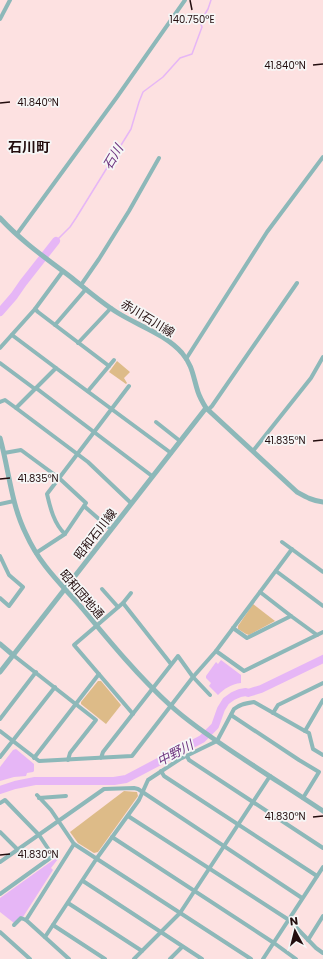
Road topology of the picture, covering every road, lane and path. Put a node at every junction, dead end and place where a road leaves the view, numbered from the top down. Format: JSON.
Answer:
{"nodes":[{"id":1,"x":10,"y":0,"type":"edge"},
{"id":2,"x":185,"y":0,"type":"edge"},
{"id":3,"x":0,"y":19,"type":"edge"},
{"id":4,"x":323,"y":157,"type":"edge"},
{"id":5,"x":159,"y":158,"type":"dead end"},
{"id":6,"x":0,"y":218,"type":"edge"},
{"id":7,"x":16,"y":234,"type":"junction"},
{"id":8,"x":63,"y":271,"type":"junction"},
{"id":9,"x":297,"y":283,"type":"dead end"},
{"id":10,"x":81,"y":285,"type":"junction"},
{"id":11,"x":86,"y":288,"type":"junction"},
{"id":12,"x":112,"y":308,"type":"junction"},
{"id":13,"x":35,"y":309,"type":"junction"},
{"id":14,"x":55,"y":325,"type":"junction"},
{"id":15,"x":12,"y":335,"type":"junction"},
{"id":16,"x":78,"y":343,"type":"junction"},
{"id":17,"x":0,"y":348,"type":"edge"},
{"id":18,"x":323,"y":357,"type":"edge"},
{"id":19,"x":186,"y":359,"type":"junction"},
{"id":20,"x":114,"y":360,"type":"dead end"},
{"id":21,"x":0,"y":362,"type":"edge"},
{"id":22,"x":109,"y":366,"type":"junction"},
{"id":23,"x":56,"y":368,"type":"junction"},
{"id":24,"x":129,"y":386,"type":"dead end"},
{"id":25,"x":35,"y":389,"type":"junction"},
{"id":26,"x":88,"y":391,"type":"junction"},
{"id":27,"x":0,"y":402,"type":"edge"},
{"id":28,"x":16,"y":408,"type":"junction"},
{"id":29,"x":111,"y":409,"type":"junction"},
{"id":30,"x":207,"y":409,"type":"junction"},
{"id":31,"x":156,"y":422,"type":"dead end"},
{"id":32,"x":94,"y":432,"type":"junction"},
{"id":33,"x":0,"y":438,"type":"edge"},
{"id":34,"x":180,"y":441,"type":"junction"},
{"id":35,"x":253,"y":451,"type":"junction"},
{"id":36,"x":4,"y":453,"type":"junction"},
{"id":37,"x":171,"y":453,"type":"junction"},
{"id":38,"x":77,"y":454,"type":"junction"},
{"id":39,"x":152,"y":476,"type":"junction"},
{"id":40,"x":59,"y":478,"type":"junction"},
{"id":41,"x":14,"y":501,"type":"junction"},
{"id":42,"x":323,"y":502,"type":"edge"},
{"id":43,"x":132,"y":503,"type":"junction"},
{"id":44,"x":0,"y":504,"type":"edge"},
{"id":45,"x":84,"y":506,"type":"junction"},
{"id":46,"x":108,"y":527,"type":"dead end"},
{"id":47,"x":65,"y":534,"type":"junction"},
{"id":48,"x":282,"y":542,"type":"dead end"},
{"id":49,"x":292,"y":549,"type":"junction"},
{"id":50,"x":36,"y":553,"type":"junction"},
{"id":51,"x":0,"y":556,"type":"edge"},
{"id":52,"x":276,"y":571,"type":"junction"},
{"id":53,"x":323,"y":572,"type":"edge"},
{"id":54,"x":64,"y":589,"type":"junction"},
{"id":55,"x":102,"y":589,"type":"dead end"},
{"id":56,"x":131,"y":592,"type":"dead end"},
{"id":57,"x":260,"y":592,"type":"junction"},
{"id":58,"x":0,"y":598,"type":"edge"},
{"id":59,"x":123,"y":603,"type":"junction"},
{"id":60,"x":323,"y":606,"type":"edge"},
{"id":61,"x":118,"y":608,"type":"junction"},
{"id":62,"x":291,"y":616,"type":"junction"},
{"id":63,"x":97,"y":626,"type":"junction"},
{"id":64,"x":233,"y":628,"type":"junction"},
{"id":65,"x":323,"y":632,"type":"edge"},
{"id":66,"x":317,"y":635,"type":"junction"},
{"id":67,"x":0,"y":644,"type":"edge"},
{"id":68,"x":216,"y":651,"type":"junction"},
{"id":69,"x":13,"y":655,"type":"junction"},
{"id":70,"x":171,"y":664,"type":"junction"},
{"id":71,"x":0,"y":672,"type":"edge"},
{"id":72,"x":36,"y":672,"type":"junction"},
{"id":73,"x":99,"y":674,"type":"junction"},
{"id":74,"x":194,"y":677,"type":"junction"},
{"id":75,"x":323,"y":683,"type":"edge"},
{"id":76,"x":55,"y":687,"type":"junction"},
{"id":77,"x":153,"y":688,"type":"junction"},
{"id":78,"x":210,"y":695,"type":"dead end"},
{"id":79,"x":323,"y":700,"type":"edge"},
{"id":80,"x":76,"y":704,"type":"junction"},
{"id":81,"x":172,"y":706,"type":"junction"},
{"id":82,"x":273,"y":713,"type":"junction"},
{"id":83,"x":133,"y":714,"type":"junction"},
{"id":84,"x":231,"y":715,"type":"junction"},
{"id":85,"x":0,"y":719,"type":"edge"},
{"id":86,"x":0,"y":731,"type":"edge"},
{"id":87,"x":305,"y":731,"type":"junction"},
{"id":88,"x":12,"y":741,"type":"junction"},
{"id":89,"x":217,"y":741,"type":"junction"},
{"id":90,"x":323,"y":755,"type":"edge"},
{"id":91,"x":187,"y":756,"type":"junction"},
{"id":92,"x":0,"y":757,"type":"edge"},
{"id":93,"x":34,"y":758,"type":"junction"},
{"id":94,"x":101,"y":758,"type":"junction"},
{"id":95,"x":68,"y":760,"type":"junction"},
{"id":96,"x":161,"y":771,"type":"junction"},
{"id":97,"x":270,"y":776,"type":"junction"},
{"id":98,"x":142,"y":793,"type":"junction"},
{"id":99,"x":66,"y":796,"type":"dead end"},
{"id":100,"x":303,"y":798,"type":"junction"},
{"id":101,"x":253,"y":802,"type":"junction"},
{"id":102,"x":0,"y":803,"type":"edge"},
{"id":103,"x":323,"y":811,"type":"edge"},
{"id":104,"x":128,"y":816,"type":"junction"},
{"id":105,"x":59,"y":821,"type":"junction"},
{"id":106,"x":238,"y":824,"type":"junction"},
{"id":107,"x":0,"y":832,"type":"edge"},
{"id":108,"x":39,"y":835,"type":"junction"},
{"id":109,"x":112,"y":837,"type":"junction"},
{"id":110,"x":74,"y":844,"type":"junction"},
{"id":111,"x":224,"y":847,"type":"junction"},
{"id":112,"x":323,"y":848,"type":"edge"},
{"id":113,"x":18,"y":850,"type":"junction"},
{"id":114,"x":97,"y":858,"type":"junction"},
{"id":115,"x":0,"y":862,"type":"edge"},
{"id":116,"x":323,"y":867,"type":"edge"},
{"id":117,"x":209,"y":868,"type":"junction"},
{"id":118,"x":317,"y":876,"type":"junction"},
{"id":119,"x":83,"y":881,"type":"junction"},
{"id":120,"x":195,"y":891,"type":"junction"},
{"id":121,"x":0,"y":894,"type":"edge"},
{"id":122,"x":302,"y":898,"type":"junction"},
{"id":123,"x":68,"y":903,"type":"junction"},
{"id":124,"x":180,"y":913,"type":"junction"},
{"id":125,"x":322,"y":919,"type":"edge"},
{"id":126,"x":26,"y":920,"type":"junction"},
{"id":127,"x":288,"y":920,"type":"junction"},
{"id":128,"x":53,"y":925,"type":"junction"},
{"id":129,"x":14,"y":926,"type":"dead end"},
{"id":130,"x":0,"y":932,"type":"edge"},
{"id":131,"x":161,"y":932,"type":"junction"},
{"id":132,"x":45,"y":937,"type":"junction"},
{"id":133,"x":308,"y":940,"type":"junction"},
{"id":134,"x":274,"y":942,"type":"junction"},
{"id":135,"x":182,"y":946,"type":"junction"},
{"id":136,"x":142,"y":951,"type":"junction"},
{"id":137,"x":323,"y":953,"type":"edge"},
{"id":138,"x":30,"y":959,"type":"edge"},
{"id":139,"x":69,"y":959,"type":"edge"},
{"id":140,"x":105,"y":959,"type":"edge"},
{"id":141,"x":134,"y":959,"type":"edge"},
{"id":142,"x":170,"y":959,"type":"edge"},
{"id":143,"x":202,"y":959,"type":"edge"},
{"id":144,"x":251,"y":959,"type":"edge"},
{"id":145,"x":263,"y":959,"type":"edge"},
{"id":146,"x":296,"y":959,"type":"edge"}],
"edges":[{"from":1,"to":3,"type":"street"},
{"from":2,"to":7,"type":"street"},
{"from":4,"to":19,"type":"street"},
{"from":5,"to":10,"type":"street"},
{"from":6,"to":7,"type":"street"},
{"from":7,"to":8,"type":"street","name":"赤川石川線"},
{"from":8,"to":10,"type":"street","name":"赤川石川線"},
{"from":8,"to":13,"type":"street"},
{"from":9,"to":30,"type":"street"},
{"from":10,"to":11,"type":"street","name":"赤川石川線"},
{"from":11,"to":12,"type":"street","name":"赤川石川線"},
{"from":11,"to":14,"type":"street"},
{"from":12,"to":16,"type":"street"},
{"from":12,"to":19,"type":"street","name":"赤川石川線"},
{"from":13,"to":14,"type":"street"},
{"from":13,"to":15,"type":"street"},
{"from":14,"to":16,"type":"street"},
{"from":15,"to":17,"type":"street"},
{"from":15,"to":23,"type":"street"},
{"from":16,"to":22,"type":"street"},
{"from":18,"to":35,"type":"street"},
{"from":19,"to":30,"type":"street","name":"赤川石川線"},
{"from":20,"to":22,"type":"street"},
{"from":21,"to":25,"type":"street"},
{"from":22,"to":26,"type":"street"},
{"from":23,"to":25,"type":"street"},
{"from":23,"to":26,"type":"street"},
{"from":24,"to":29,"type":"street"},
{"from":25,"to":28,"type":"street"},
{"from":25,"to":32,"type":"street"},
{"from":26,"to":29,"type":"street"},
{"from":27,"to":28,"type":"street"},
{"from":28,"to":38,"type":"street"},
{"from":29,"to":32,"type":"street"},
{"from":29,"to":37,"type":"street"},
{"from":30,"to":34,"type":"street","name":"昭和石川線"},
{"from":30,"to":35,"type":"street","name":"赤川石川線"},
{"from":31,"to":34,"type":"street"},
{"from":32,"to":38,"type":"street"},
{"from":32,"to":39,"type":"street"},
{"from":33,"to":36,"type":"street","name":"昭和団地通"},
{"from":34,"to":37,"type":"street","name":"昭和石川線"},
{"from":35,"to":42,"type":"street","name":"赤川石川線"},
{"from":36,"to":40,"type":"street"},
{"from":36,"to":41,"type":"street","name":"昭和団地通"},
{"from":37,"to":39,"type":"street","name":"昭和石川線"},
{"from":38,"to":40,"type":"street"},
{"from":38,"to":43,"type":"street"},
{"from":39,"to":43,"type":"street","name":"昭和石川線"},
{"from":40,"to":45,"type":"street"},
{"from":40,"to":47,"type":"street"},
{"from":41,"to":44,"type":"street"},
{"from":41,"to":50,"type":"street","name":"昭和団地通"},
{"from":43,"to":54,"type":"street","name":"昭和石川線"},
{"from":45,"to":46,"type":"street"},
{"from":45,"to":47,"type":"street"},
{"from":47,"to":50,"type":"street"},
{"from":48,"to":49,"type":"street"},
{"from":49,"to":52,"type":"street"},
{"from":49,"to":53,"type":"street"},
{"from":50,"to":54,"type":"street","name":"昭和団地通"},
{"from":51,"to":58,"type":"street"},
{"from":52,"to":57,"type":"street"},
{"from":52,"to":60,"type":"street"},
{"from":54,"to":63,"type":"street","name":"昭和団地通"},
{"from":54,"to":69,"type":"street","name":"昭和石川線"},
{"from":55,"to":61,"type":"street"},
{"from":56,"to":59,"type":"street"},
{"from":57,"to":62,"type":"street"},
{"from":57,"to":64,"type":"street"},
{"from":59,"to":61,"type":"street"},
{"from":59,"to":70,"type":"street"},
{"from":61,"to":63,"type":"street"},
{"from":62,"to":64,"type":"street"},
{"from":62,"to":66,"type":"street"},
{"from":63,"to":73,"type":"street"},
{"from":63,"to":77,"type":"street","name":"昭和団地通"},
{"from":64,"to":68,"type":"street"},
{"from":65,"to":66,"type":"street"},
{"from":66,"to":68,"type":"street"},
{"from":67,"to":69,"type":"street"},
{"from":68,"to":74,"type":"street"},
{"from":69,"to":71,"type":"street","name":"昭和石川線"},
{"from":69,"to":72,"type":"street"},
{"from":70,"to":74,"type":"street"},
{"from":70,"to":77,"type":"street"},
{"from":72,"to":76,"type":"street"},
{"from":72,"to":85,"type":"street"},
{"from":73,"to":80,"type":"street"},
{"from":73,"to":83,"type":"street"},
{"from":74,"to":78,"type":"street"},
{"from":74,"to":81,"type":"street"},
{"from":75,"to":82,"type":"street"},
{"from":76,"to":80,"type":"street"},
{"from":76,"to":88,"type":"street"},
{"from":77,"to":81,"type":"street","name":"昭和団地通"},
{"from":77,"to":83,"type":"street"},
{"from":79,"to":87,"type":"street"},
{"from":80,"to":93,"type":"street"},
{"from":80,"to":95,"type":"street"},
{"from":81,"to":89,"type":"street","name":"昭和団地通"},
{"from":81,"to":94,"type":"street"},
{"from":82,"to":84,"type":"street"},
{"from":82,"to":87,"type":"street"},
{"from":83,"to":94,"type":"street"},
{"from":84,"to":89,"type":"street"},
{"from":84,"to":100,"type":"street"},
{"from":86,"to":88,"type":"street"},
{"from":87,"to":90,"type":"street"},
{"from":88,"to":92,"type":"street"},
{"from":88,"to":93,"type":"street"},
{"from":89,"to":91,"type":"street"},
{"from":89,"to":97,"type":"street"},
{"from":91,"to":96,"type":"street"},
{"from":91,"to":101,"type":"street"},
{"from":93,"to":95,"type":"street"},
{"from":94,"to":95,"type":"street"},
{"from":96,"to":98,"type":"street"},
{"from":96,"to":106,"type":"street"},
{"from":97,"to":100,"type":"street"},
{"from":97,"to":101,"type":"street"},
{"from":98,"to":104,"type":"street"},
{"from":98,"to":105,"type":"street"},
{"from":98,"to":111,"type":"street"},
{"from":99,"to":105,"type":"street"},
{"from":100,"to":103,"type":"street"},
{"from":101,"to":106,"type":"street"},
{"from":101,"to":112,"type":"street"},
{"from":102,"to":108,"type":"street"},
{"from":104,"to":109,"type":"street"},
{"from":104,"to":117,"type":"street"},
{"from":105,"to":108,"type":"street"},
{"from":105,"to":110,"type":"street"},
{"from":106,"to":111,"type":"street"},
{"from":106,"to":118,"type":"street"},
{"from":107,"to":113,"type":"street"},
{"from":108,"to":113,"type":"street"},
{"from":108,"to":121,"type":"street"},
{"from":109,"to":114,"type":"street"},
{"from":109,"to":120,"type":"street"},
{"from":110,"to":114,"type":"street"},
{"from":110,"to":126,"type":"street"},
{"from":111,"to":117,"type":"street"},
{"from":111,"to":122,"type":"street"},
{"from":113,"to":115,"type":"street"},
{"from":114,"to":119,"type":"street"},
{"from":114,"to":124,"type":"street"},
{"from":116,"to":118,"type":"street"},
{"from":117,"to":120,"type":"street"},
{"from":117,"to":127,"type":"street"},
{"from":118,"to":122,"type":"street"},
{"from":119,"to":123,"type":"street"},
{"from":119,"to":131,"type":"street"},
{"from":120,"to":124,"type":"street"},
{"from":120,"to":134,"type":"street"},
{"from":122,"to":127,"type":"street"},
{"from":123,"to":128,"type":"street"},
{"from":123,"to":136,"type":"street"},
{"from":124,"to":131,"type":"street"},
{"from":124,"to":144,"type":"street"},
{"from":125,"to":133,"type":"street"},
{"from":126,"to":129,"type":"street"},
{"from":126,"to":132,"type":"street"},
{"from":127,"to":133,"type":"street"},
{"from":127,"to":134,"type":"street"},
{"from":128,"to":132,"type":"street"},
{"from":128,"to":140,"type":"street"},
{"from":130,"to":138,"type":"street"},
{"from":131,"to":135,"type":"street"},
{"from":131,"to":136,"type":"street"},
{"from":132,"to":139,"type":"street"},
{"from":133,"to":137,"type":"street"},
{"from":134,"to":145,"type":"street"},
{"from":134,"to":146,"type":"street"},
{"from":135,"to":142,"type":"street"},
{"from":135,"to":143,"type":"street"},
{"from":136,"to":141,"type":"street"}]}
